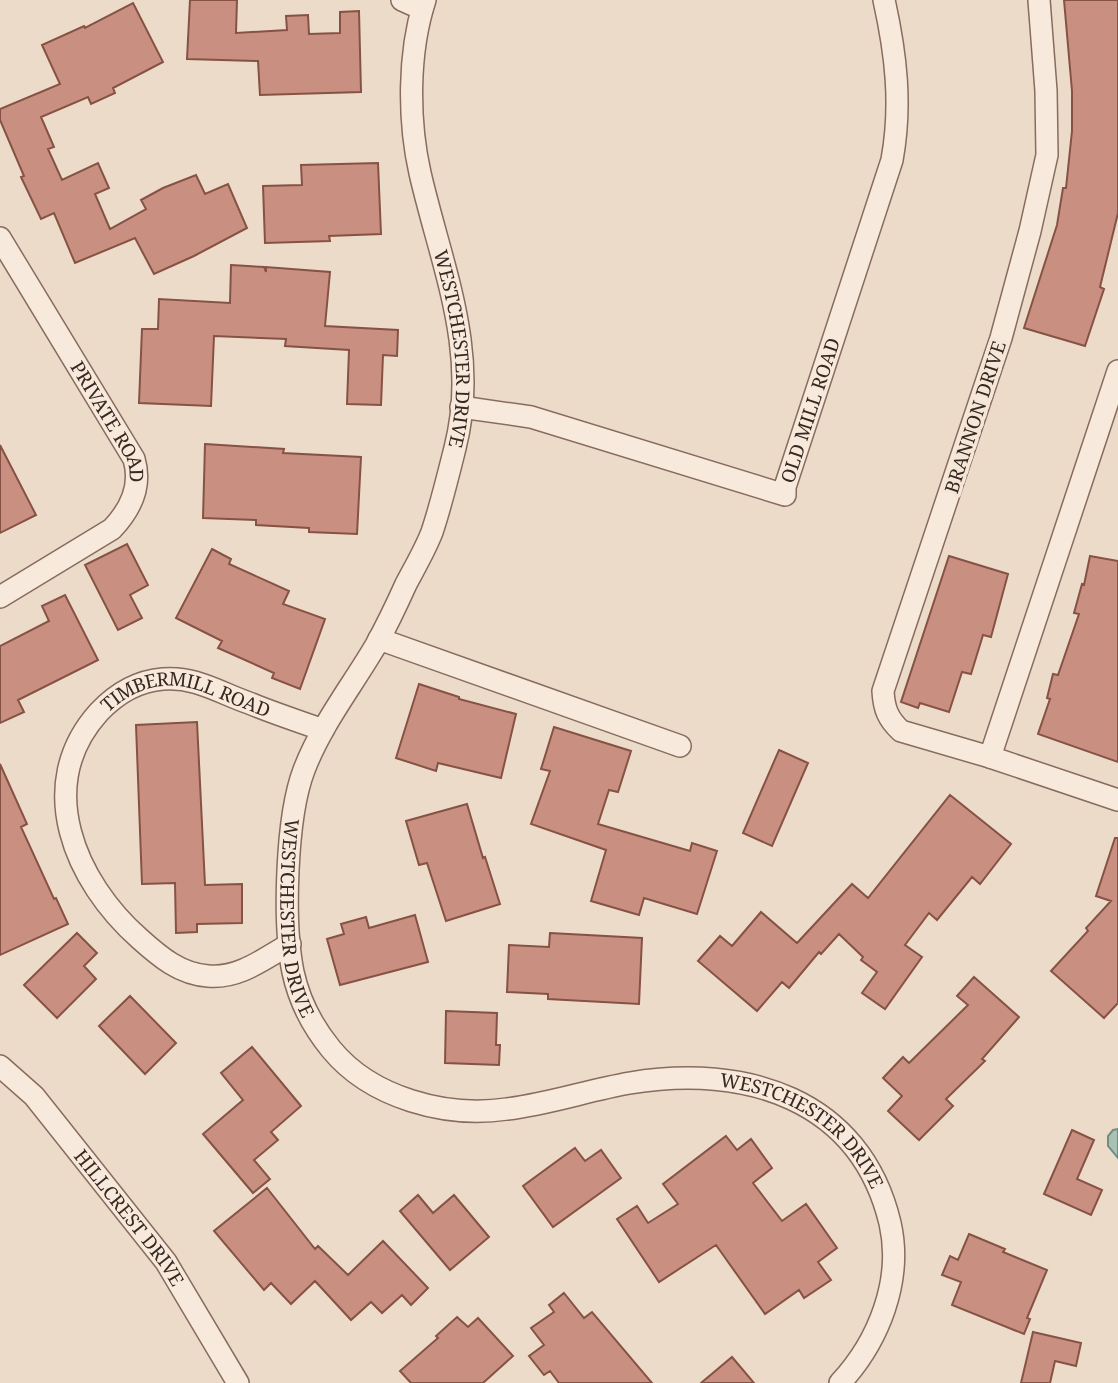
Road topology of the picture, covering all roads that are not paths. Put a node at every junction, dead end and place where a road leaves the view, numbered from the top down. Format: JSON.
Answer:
{"nodes":[{"id":1,"x":884,"y":0,"type":"edge"},
{"id":2,"x":1039,"y":0,"type":"edge"},
{"id":3,"x":416,"y":3,"type":"edge"},
{"id":4,"x":0,"y":238,"type":"edge"},
{"id":5,"x":1118,"y":371,"type":"edge"},
{"id":6,"x":461,"y":407,"type":"junction"},
{"id":7,"x":0,"y":597,"type":"edge"},
{"id":8,"x":379,"y":639,"type":"junction"},
{"id":9,"x":323,"y":730,"type":"junction"},
{"id":10,"x":680,"y":746,"type":"dead end"},
{"id":11,"x":990,"y":757,"type":"junction"},
{"id":12,"x":1118,"y":800,"type":"edge"},
{"id":13,"x":290,"y":944,"type":"junction"},
{"id":14,"x":0,"y":1066,"type":"edge"},
{"id":15,"x":238,"y":1383,"type":"edge"},
{"id":16,"x":840,"y":1383,"type":"edge"}],
"edges":[{"from":1,"to":6,"type":"street","name":"OLD MILL ROAD"},
{"from":2,"to":11,"type":"street","name":"BRANNON DRIVE"},
{"from":3,"to":6,"type":"street","name":"WESTCHESTER DRIVE"},
{"from":4,"to":7,"type":"street","name":"PRIVATE ROAD"},
{"from":5,"to":11,"type":"street"},
{"from":6,"to":8,"type":"street","name":"WESTCHESTER DRIVE"},
{"from":8,"to":9,"type":"street","name":"WESTCHESTER DRIVE"},
{"from":8,"to":10,"type":"street"},
{"from":9,"to":13,"type":"street","name":"WESTCHESTER DRIVE"},
{"from":9,"to":13,"type":"street","name":"TIMBERMILL ROAD"},
{"from":11,"to":12,"type":"street","name":"BRANNON DRIVE"},
{"from":13,"to":16,"type":"street","name":"WESTCHESTER DRIVE"},
{"from":14,"to":15,"type":"street","name":"HILLCREST DRIVE"}]}
